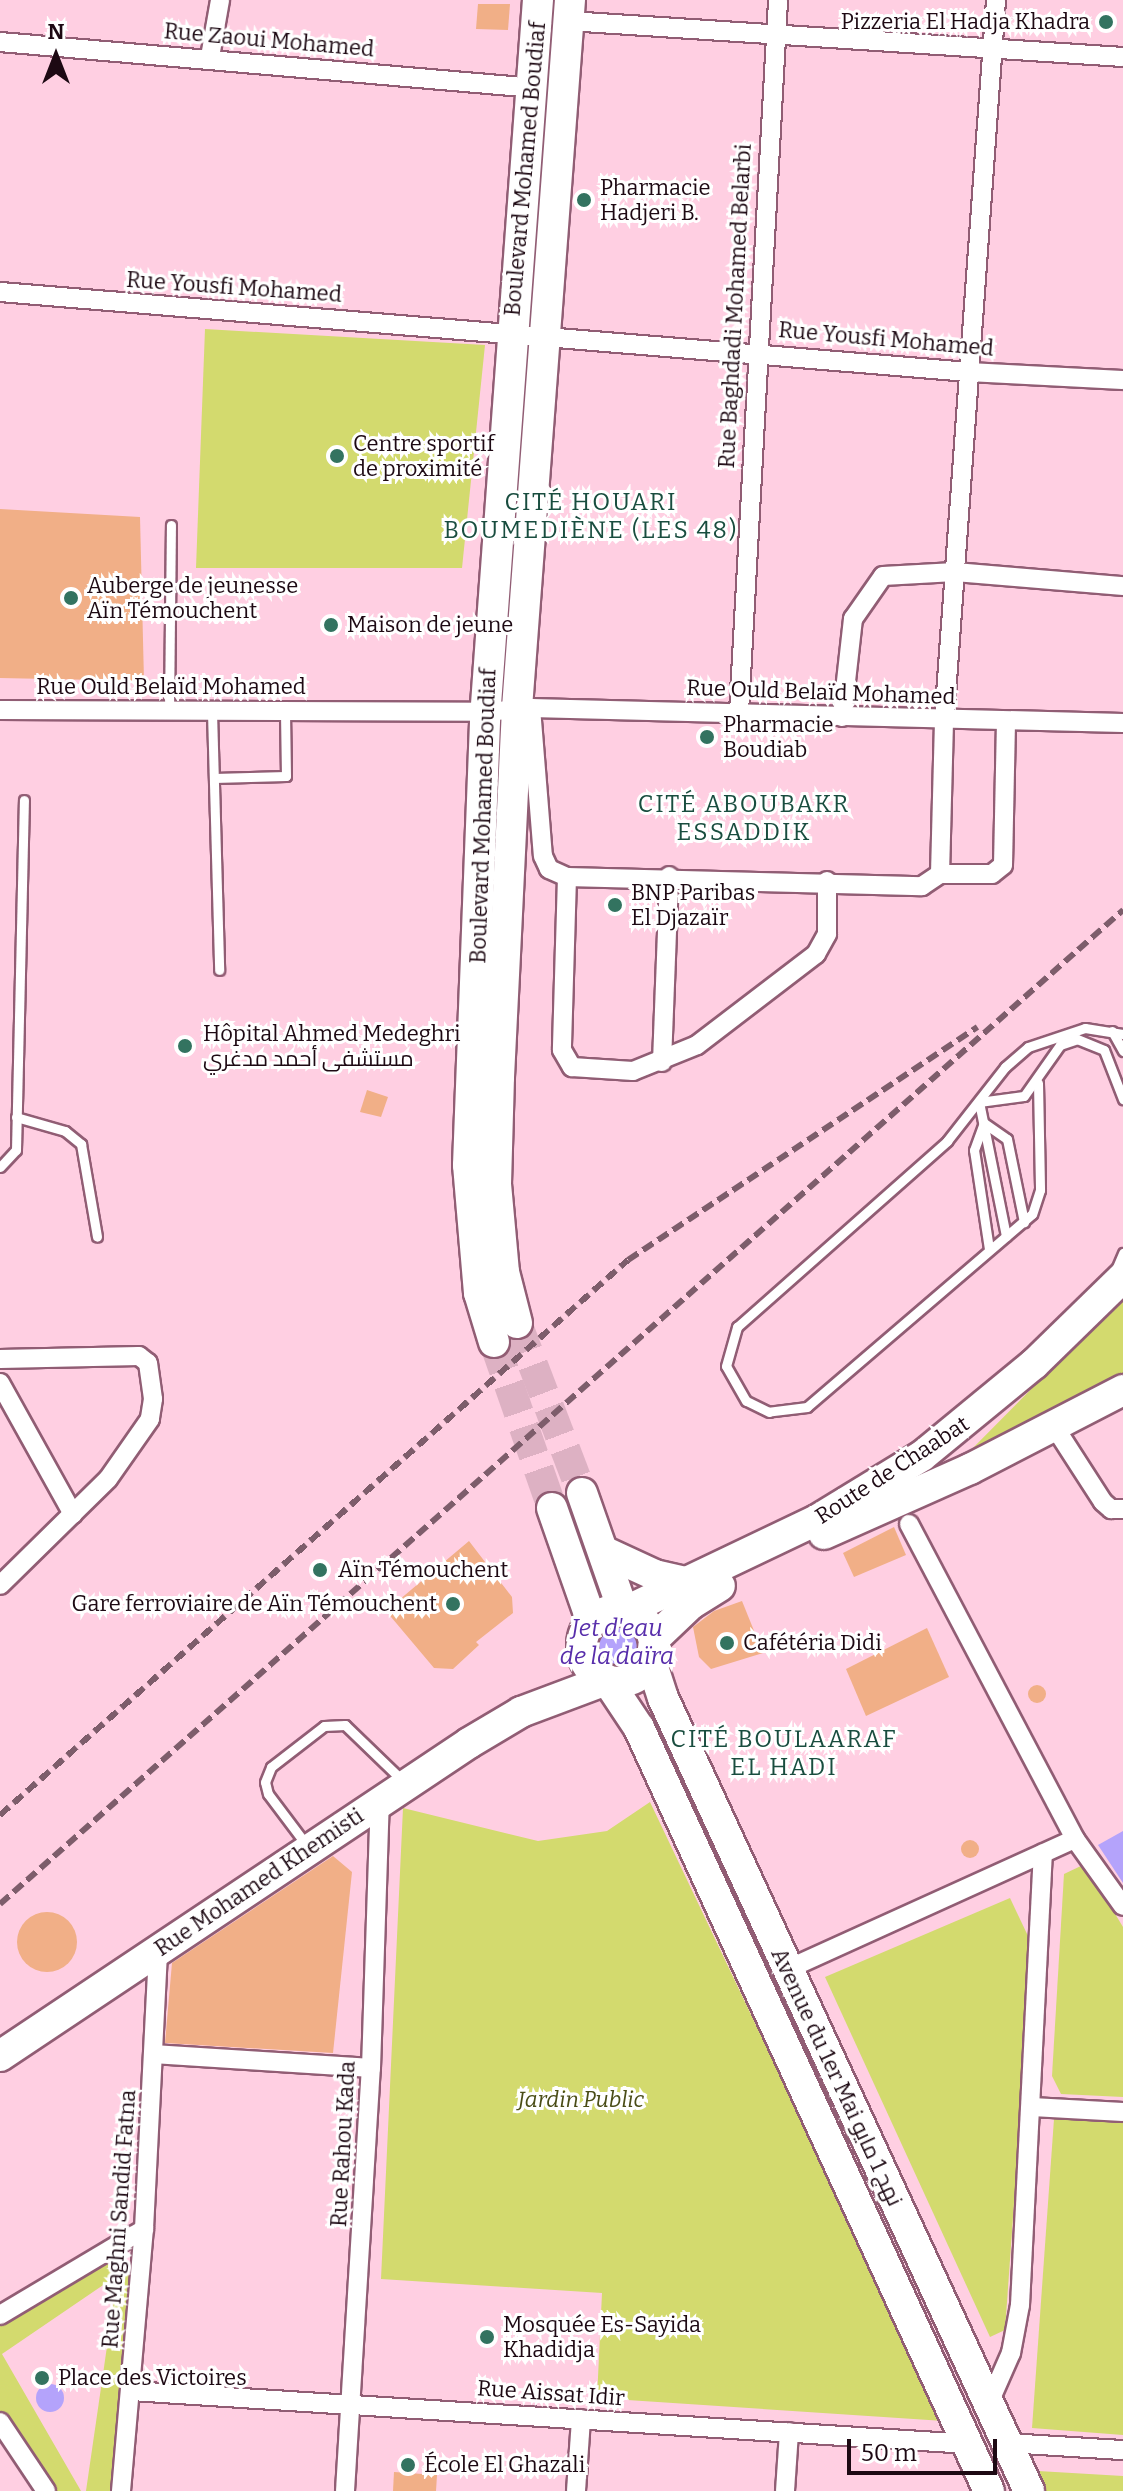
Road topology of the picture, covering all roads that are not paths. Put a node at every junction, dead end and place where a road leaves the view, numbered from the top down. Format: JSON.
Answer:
{"nodes":[{"id":1,"x":220,"y":0,"type":"edge"},
{"id":2,"x":538,"y":0,"type":"edge"},
{"id":3,"x":778,"y":0,"type":"edge"},
{"id":4,"x":996,"y":0,"type":"edge"},
{"id":5,"x":569,"y":10,"type":"edge"},
{"id":6,"x":776,"y":36,"type":"junction"},
{"id":7,"x":0,"y":42,"type":"edge"},
{"id":8,"x":992,"y":48,"type":"junction"},
{"id":9,"x":210,"y":57,"type":"junction"},
{"id":10,"x":1123,"y":57,"type":"edge"},
{"id":11,"x":534,"y":88,"type":"junction"},
{"id":12,"x":0,"y":292,"type":"edge"},
{"id":13,"x":512,"y":333,"type":"junction"},
{"id":14,"x":548,"y":336,"type":"junction"},
{"id":15,"x":755,"y":352,"type":"junction"},
{"id":16,"x":968,"y":372,"type":"junction"},
{"id":17,"x":1123,"y":380,"type":"edge"},
{"id":18,"x":171,"y":525,"type":"dead end"},
{"id":19,"x":955,"y":572,"type":"junction"},
{"id":20,"x":1123,"y":586,"type":"edge"},
{"id":21,"x":524,"y":708,"type":"junction"},
{"id":22,"x":0,"y":710,"type":"edge"},
{"id":23,"x":169,"y":712,"type":"junction"},
{"id":24,"x":212,"y":712,"type":"junction"},
{"id":25,"x":486,"y":712,"type":"junction"},
{"id":26,"x":739,"y":712,"type":"junction"},
{"id":27,"x":285,"y":713,"type":"junction"},
{"id":28,"x":842,"y":717,"type":"junction"},
{"id":29,"x":944,"y":722,"type":"junction"},
{"id":30,"x":1006,"y":723,"type":"junction"},
{"id":31,"x":1123,"y":723,"type":"edge"},
{"id":32,"x":214,"y":778,"type":"junction"},
{"id":33,"x":24,"y":800,"type":"dead end"},
{"id":34,"x":940,"y":874,"type":"junction"},
{"id":35,"x":669,"y":876,"type":"junction"},
{"id":36,"x":567,"y":877,"type":"junction"},
{"id":37,"x":827,"y":881,"type":"junction"},
{"id":38,"x":219,"y":970,"type":"dead end"},
{"id":39,"x":1112,"y":1031,"type":"junction"},
{"id":40,"x":1123,"y":1034,"type":"edge"},
{"id":41,"x":1123,"y":1051,"type":"edge"},
{"id":42,"x":662,"y":1062,"type":"junction"},
{"id":43,"x":1038,"y":1083,"type":"junction"},
{"id":44,"x":1123,"y":1099,"type":"edge"},
{"id":45,"x":979,"y":1102,"type":"junction"},
{"id":46,"x":16,"y":1117,"type":"junction"},
{"id":47,"x":984,"y":1123,"type":"junction"},
{"id":48,"x":0,"y":1167,"type":"edge"},
{"id":49,"x":1024,"y":1222,"type":"junction"},
{"id":50,"x":1006,"y":1236,"type":"junction"},
{"id":51,"x":97,"y":1237,"type":"dead end"},
{"id":52,"x":989,"y":1249,"type":"junction"},
{"id":53,"x":1123,"y":1253,"type":"edge"},
{"id":54,"x":1113,"y":1287,"type":"edge"},
{"id":55,"x":0,"y":1359,"type":"edge"},
{"id":56,"x":0,"y":1383,"type":"edge"},
{"id":57,"x":1123,"y":1390,"type":"edge"},
{"id":58,"x":1054,"y":1426,"type":"junction"},
{"id":59,"x":582,"y":1493,"type":"tunnel mouth"},
{"id":60,"x":552,"y":1508,"type":"tunnel mouth"},
{"id":61,"x":1123,"y":1509,"type":"edge"},
{"id":62,"x":73,"y":1514,"type":"junction"},
{"id":63,"x":909,"y":1524,"type":"dead end"},
{"id":64,"x":607,"y":1553,"type":"junction"},
{"id":65,"x":689,"y":1583,"type":"junction"},
{"id":66,"x":0,"y":1585,"type":"edge"},
{"id":67,"x":625,"y":1610,"type":"junction"},
{"id":68,"x":587,"y":1636,"type":"junction"},
{"id":69,"x":652,"y":1650,"type":"junction"},
{"id":70,"x":607,"y":1680,"type":"junction"},
{"id":71,"x":521,"y":1712,"type":"junction"},
{"id":72,"x":406,"y":1783,"type":"junction"},
{"id":73,"x":380,"y":1800,"type":"junction"},
{"id":74,"x":1075,"y":1839,"type":"junction"},
{"id":75,"x":310,"y":1850,"type":"junction"},
{"id":76,"x":1043,"y":1854,"type":"junction"},
{"id":77,"x":1123,"y":1906,"type":"edge"},
{"id":78,"x":158,"y":1950,"type":"junction"},
{"id":79,"x":788,"y":1969,"type":"junction"},
{"id":80,"x":154,"y":2054,"type":"junction"},
{"id":81,"x":0,"y":2056,"type":"edge"},
{"id":82,"x":371,"y":2068,"type":"junction"},
{"id":83,"x":1032,"y":2107,"type":"junction"},
{"id":84,"x":1123,"y":2112,"type":"edge"},
{"id":85,"x":144,"y":2229,"type":"junction"},
{"id":86,"x":0,"y":2315,"type":"edge"},
{"id":87,"x":131,"y":2391,"type":"junction"},
{"id":88,"x":989,"y":2403,"type":"junction"},
{"id":89,"x":352,"y":2405,"type":"junction"},
{"id":90,"x":581,"y":2419,"type":"junction"},
{"id":91,"x":0,"y":2422,"type":"edge"},
{"id":92,"x":789,"y":2432,"type":"junction"},
{"id":93,"x":1007,"y":2443,"type":"junction"},
{"id":94,"x":968,"y":2444,"type":"junction"},
{"id":95,"x":1123,"y":2450,"type":"edge"},
{"id":96,"x":46,"y":2491,"type":"edge"},
{"id":97,"x":121,"y":2491,"type":"edge"},
{"id":98,"x":345,"y":2491,"type":"edge"},
{"id":99,"x":576,"y":2491,"type":"edge"},
{"id":100,"x":785,"y":2491,"type":"edge"},
{"id":101,"x":989,"y":2491,"type":"edge"},
{"id":102,"x":1029,"y":2491,"type":"edge"}],
"edges":[{"from":1,"to":9,"type":"street"},
{"from":2,"to":11,"type":"main road","name":"Boulevard Mohamed Boudiaf"},
{"from":3,"to":6,"type":"street","name":"Rue Baghdadi Mohamed Belarbi"},
{"from":4,"to":8,"type":"street"},
{"from":5,"to":6,"type":"street"},
{"from":5,"to":14,"type":"main road","name":"Boulevard Mohamed Boudiaf"},
{"from":6,"to":8,"type":"street"},
{"from":6,"to":15,"type":"street","name":"Rue Baghdadi Mohamed Belarbi"},
{"from":7,"to":9,"type":"street","name":"Rue Zaoui Mohamed"},
{"from":8,"to":10,"type":"street"},
{"from":8,"to":16,"type":"street"},
{"from":9,"to":11,"type":"street","name":"Rue Zaoui Mohamed"},
{"from":11,"to":13,"type":"main road","name":"Boulevard Mohamed Boudiaf"},
{"from":12,"to":13,"type":"street","name":"Rue Yousfi Mohamed"},
{"from":13,"to":14,"type":"street","name":"Rue Yousfi Mohamed"},
{"from":13,"to":25,"type":"main road","name":"Boulevard Mohamed Boudiaf"},
{"from":14,"to":15,"type":"street","name":"Rue Yousfi Mohamed"},
{"from":14,"to":21,"type":"main road","name":"Boulevard Mohamed Boudiaf"},
{"from":15,"to":16,"type":"street","name":"Rue Yousfi Mohamed"},
{"from":15,"to":26,"type":"street","name":"Rue Baghdadi Mohamed Belarbi"},
{"from":16,"to":17,"type":"street","name":"Rue Yousfi Mohamed"},
{"from":16,"to":19,"type":"street"},
{"from":18,"to":23,"type":"lane"},
{"from":19,"to":20,"type":"street"},
{"from":19,"to":28,"type":"street"},
{"from":19,"to":29,"type":"street"},
{"from":21,"to":25,"type":"street","name":"Rue Ould Belaïd Mohamed"},
{"from":21,"to":25,"type":"main road","name":"Boulevard Mohamed Boudiaf"},
{"from":21,"to":26,"type":"street","name":"Rue Ould Belaïd Mohamed"},
{"from":21,"to":36,"type":"street"},
{"from":22,"to":23,"type":"street","name":"Rue Ould Belaïd Mohamed"},
{"from":23,"to":24,"type":"street","name":"Rue Ould Belaïd Mohamed"},
{"from":24,"to":27,"type":"street","name":"Rue Ould Belaïd Mohamed"},
{"from":24,"to":32,"type":"lane"},
{"from":25,"to":27,"type":"street","name":"Rue Ould Belaïd Mohamed"},
{"from":26,"to":28,"type":"street","name":"Rue Ould Belaïd Mohamed"},
{"from":27,"to":32,"type":"lane"},
{"from":28,"to":29,"type":"street","name":"Rue Ould Belaïd Mohamed"},
{"from":29,"to":30,"type":"street","name":"Rue Ould Belaïd Mohamed"},
{"from":29,"to":34,"type":"street"},
{"from":30,"to":31,"type":"street","name":"Rue Ould Belaïd Mohamed"},
{"from":30,"to":34,"type":"street"},
{"from":32,"to":38,"type":"lane"},
{"from":33,"to":46,"type":"lane"},
{"from":34,"to":37,"type":"street"},
{"from":35,"to":36,"type":"street"},
{"from":35,"to":37,"type":"street"},
{"from":35,"to":42,"type":"street"},
{"from":36,"to":42,"type":"street"},
{"from":37,"to":42,"type":"street"},
{"from":39,"to":40,"type":"lane"},
{"from":39,"to":41,"type":"lane"},
{"from":39,"to":45,"type":"lane"},
{"from":43,"to":44,"type":"lane"},
{"from":43,"to":45,"type":"lane"},
{"from":43,"to":49,"type":"lane"},
{"from":45,"to":47,"type":"lane"},
{"from":45,"to":52,"type":"lane"},
{"from":46,"to":48,"type":"lane"},
{"from":46,"to":51,"type":"lane"},
{"from":47,"to":49,"type":"lane"},
{"from":47,"to":50,"type":"lane"},
{"from":47,"to":52,"type":"lane"},
{"from":49,"to":50,"type":"lane"},
{"from":50,"to":52,"type":"lane"},
{"from":53,"to":54,"type":"lane"},
{"from":54,"to":65,"type":"main road","name":"Route de Chaabat"},
{"from":55,"to":62,"type":"street"},
{"from":56,"to":62,"type":"street"},
{"from":57,"to":58,"type":"main road","name":"Route de Chaabat"},
{"from":58,"to":61,"type":"street"},
{"from":58,"to":69,"type":"main road","name":"Route de Chaabat"},
{"from":59,"to":64,"type":"main road"},
{"from":60,"to":68,"type":"main road"},
{"from":62,"to":66,"type":"street"},
{"from":63,"to":74,"type":"street"},
{"from":64,"to":65,"type":"main road"},
{"from":64,"to":67,"type":"main road"},
{"from":65,"to":67,"type":"main road","name":"Route de Chaabat"},
{"from":67,"to":68,"type":"main road"},
{"from":67,"to":69,"type":"main road"},
{"from":68,"to":70,"type":"main road"},
{"from":68,"to":71,"type":"main road","name":"Rue Mohamed Khemisti"},
{"from":69,"to":70,"type":"main road"},
{"from":69,"to":79,"type":"main road","name":"Avenue du 1er Mai نهج 1 مايو"},
{"from":70,"to":71,"type":"main road","name":"Rue Mohamed Khemisti"},
{"from":70,"to":94,"type":"main road","name":"Avenue du 1er Mai نهج 1 مايو"},
{"from":71,"to":72,"type":"main road","name":"Rue Mohamed Khemisti"},
{"from":72,"to":73,"type":"main road","name":"Rue Mohamed Khemisti"},
{"from":72,"to":75,"type":"lane"},
{"from":73,"to":75,"type":"main road","name":"Rue Mohamed Khemisti"},
{"from":73,"to":82,"type":"street","name":"Rue Rahou Kada"},
{"from":74,"to":76,"type":"street"},
{"from":74,"to":77,"type":"street"},
{"from":75,"to":78,"type":"main road","name":"Rue Mohamed Khemisti"},
{"from":76,"to":79,"type":"street"},
{"from":76,"to":83,"type":"street"},
{"from":78,"to":80,"type":"street","name":"Rue Maghni Sandid Fatna"},
{"from":78,"to":81,"type":"main road","name":"Rue Mohamed Khemisti"},
{"from":79,"to":88,"type":"main road","name":"Avenue du 1er Mai نهج 1 مايو"},
{"from":80,"to":82,"type":"street"},
{"from":80,"to":85,"type":"street","name":"Rue Maghni Sandid Fatna"},
{"from":82,"to":89,"type":"street","name":"Rue Rahou Kada"},
{"from":83,"to":84,"type":"street"},
{"from":83,"to":88,"type":"street"},
{"from":85,"to":86,"type":"street"},
{"from":85,"to":87,"type":"street","name":"Rue Maghni Sandid Fatna"},
{"from":87,"to":89,"type":"street","name":"Rue Aissat Idir"},
{"from":87,"to":97,"type":"street","name":"Rue Maghni Sandid Fatna"},
{"from":88,"to":93,"type":"main road","name":"Avenue du 1er Mai نهج 1 مايو"},
{"from":89,"to":90,"type":"street","name":"Rue Aissat Idir"},
{"from":89,"to":98,"type":"street","name":"Rue Rahou Kada"},
{"from":90,"to":92,"type":"street","name":"Rue Aissat Idir"},
{"from":90,"to":99,"type":"street"},
{"from":91,"to":96,"type":"street"},
{"from":92,"to":94,"type":"street","name":"Rue Aissat Idir"},
{"from":92,"to":100,"type":"street"},
{"from":93,"to":94,"type":"main road"},
{"from":93,"to":95,"type":"street"},
{"from":93,"to":102,"type":"main road","name":"Avenue du 1er Mai نهج 1 مايو"},
{"from":94,"to":101,"type":"main road","name":"Avenue du 1er Mai نهج 1 مايو"}]}
